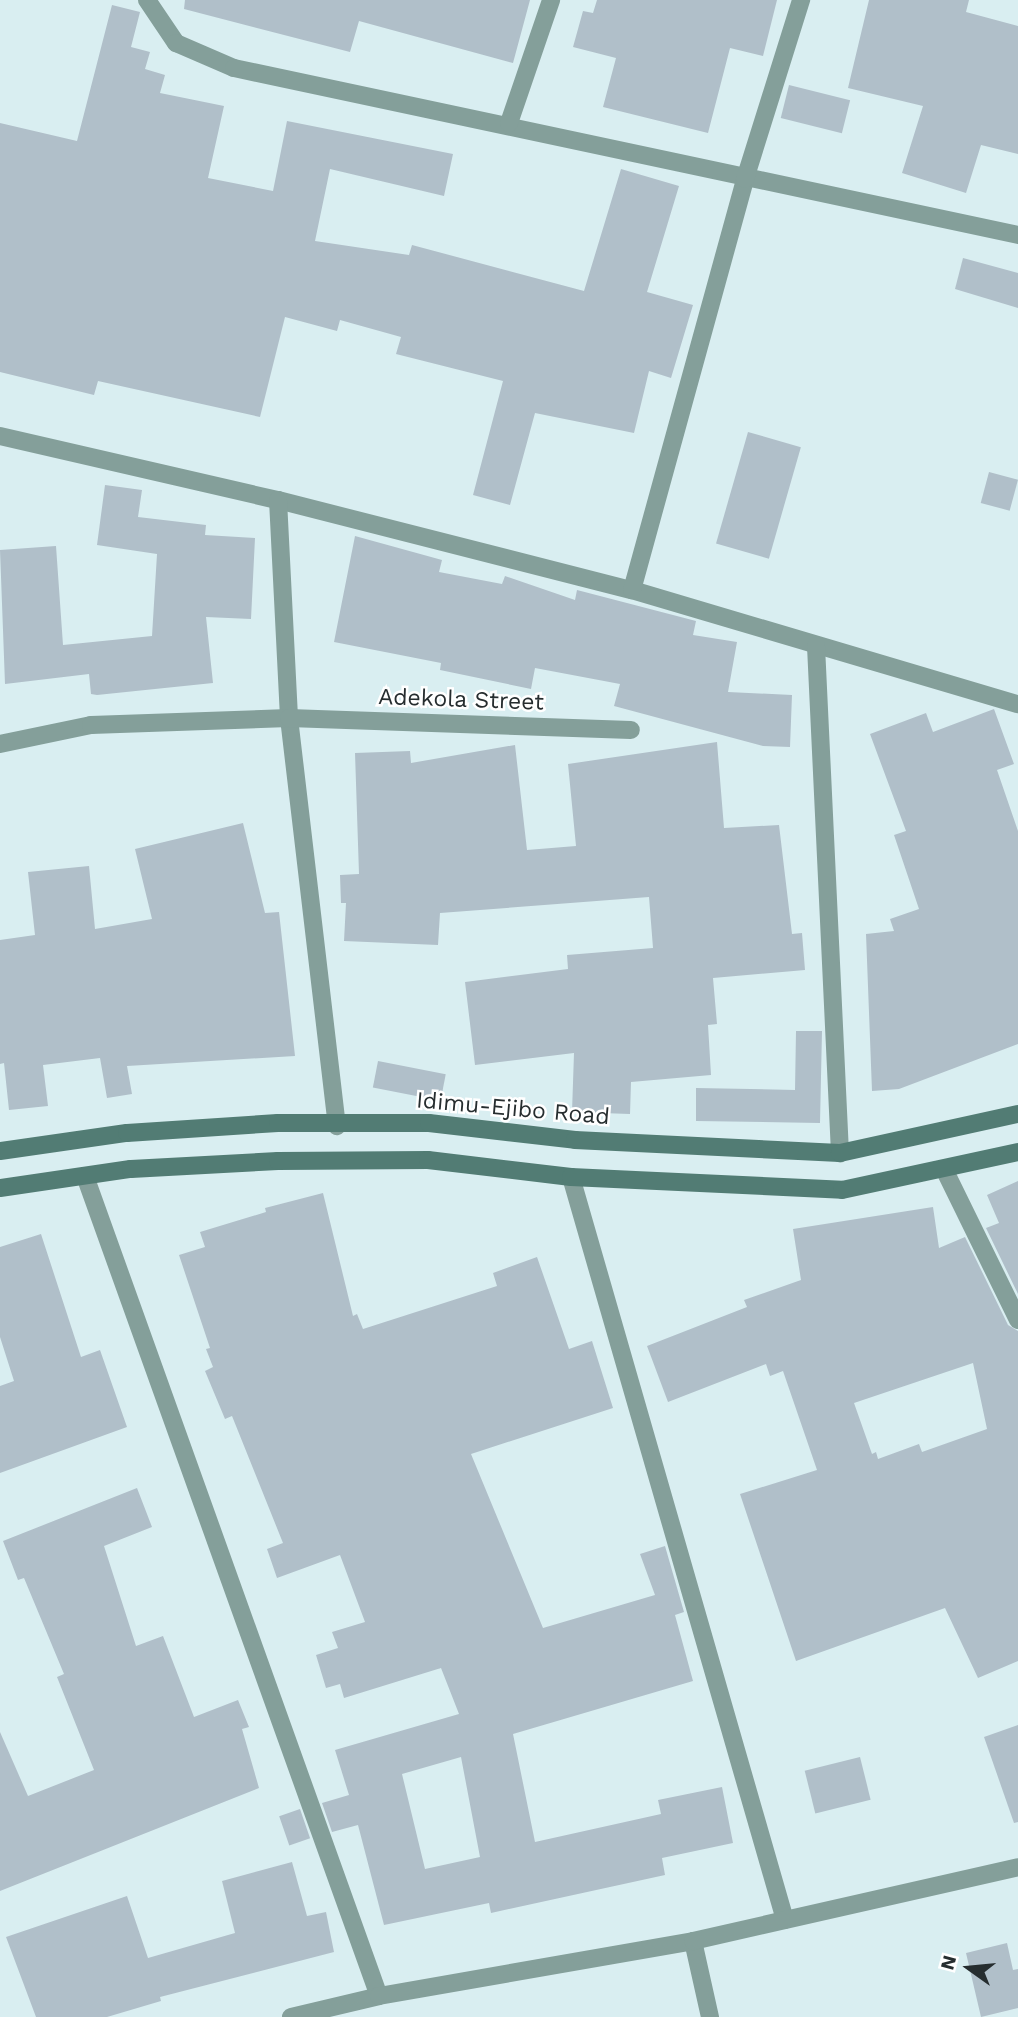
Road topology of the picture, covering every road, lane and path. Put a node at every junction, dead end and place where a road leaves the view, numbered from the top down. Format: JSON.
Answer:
{"nodes":[{"id":1,"x":147,"y":0,"type":"edge"},
{"id":2,"x":551,"y":0,"type":"edge"},
{"id":3,"x":801,"y":0,"type":"edge"},
{"id":4,"x":509,"y":124,"type":"junction"},
{"id":5,"x":746,"y":179,"type":"junction"},
{"id":6,"x":1018,"y":235,"type":"edge"},
{"id":7,"x":0,"y":436,"type":"edge"},
{"id":8,"x":278,"y":500,"type":"junction"},
{"id":9,"x":632,"y":590,"type":"junction"},
{"id":10,"x":816,"y":646,"type":"junction"},
{"id":11,"x":1018,"y":704,"type":"edge"},
{"id":12,"x":289,"y":718,"type":"junction"},
{"id":13,"x":631,"y":730,"type":"dead end"},
{"id":14,"x":0,"y":744,"type":"edge"},
{"id":15,"x":1018,"y":1114,"type":"edge"},
{"id":16,"x":337,"y":1126,"type":"junction"},
{"id":17,"x":0,"y":1151,"type":"edge"},
{"id":18,"x":1018,"y":1152,"type":"edge"},
{"id":19,"x":840,"y":1153,"type":"junction"},
{"id":20,"x":945,"y":1171,"type":"junction"},
{"id":21,"x":85,"y":1176,"type":"junction"},
{"id":22,"x":571,"y":1177,"type":"junction"},
{"id":23,"x":0,"y":1188,"type":"edge"},
{"id":24,"x":1018,"y":1320,"type":"edge"},
{"id":25,"x":1018,"y":1867,"type":"edge"},
{"id":26,"x":785,"y":1920,"type":"junction"},
{"id":27,"x":693,"y":1941,"type":"junction"},
{"id":28,"x":379,"y":1996,"type":"junction"},
{"id":29,"x":293,"y":2017,"type":"edge"},
{"id":30,"x":710,"y":2017,"type":"edge"}],
"edges":[{"from":1,"to":4,"type":"street"},
{"from":2,"to":4,"type":"street"},
{"from":3,"to":5,"type":"street"},
{"from":4,"to":5,"type":"street"},
{"from":5,"to":6,"type":"street"},
{"from":5,"to":9,"type":"street"},
{"from":7,"to":8,"type":"street"},
{"from":8,"to":9,"type":"street"},
{"from":8,"to":12,"type":"street"},
{"from":9,"to":10,"type":"street"},
{"from":10,"to":11,"type":"street"},
{"from":10,"to":19,"type":"street"},
{"from":12,"to":13,"type":"street","name":"Adekola Street"},
{"from":12,"to":14,"type":"street","name":"Adekola Street"},
{"from":12,"to":16,"type":"street"},
{"from":15,"to":19,"type":"main road","name":"Idimu-Ejibo Road"},
{"from":16,"to":17,"type":"main road","name":"Idimu-Ejibo Road"},
{"from":16,"to":19,"type":"main road","name":"Idimu-Ejibo Road"},
{"from":18,"to":20,"type":"main road"},
{"from":20,"to":22,"type":"main road"},
{"from":20,"to":24,"type":"street"},
{"from":21,"to":22,"type":"main road"},
{"from":21,"to":23,"type":"main road"},
{"from":21,"to":28,"type":"street"},
{"from":22,"to":26,"type":"street"},
{"from":25,"to":26,"type":"street"},
{"from":26,"to":27,"type":"street"},
{"from":27,"to":28,"type":"street"},
{"from":27,"to":30,"type":"street"},
{"from":28,"to":29,"type":"street"}]}
